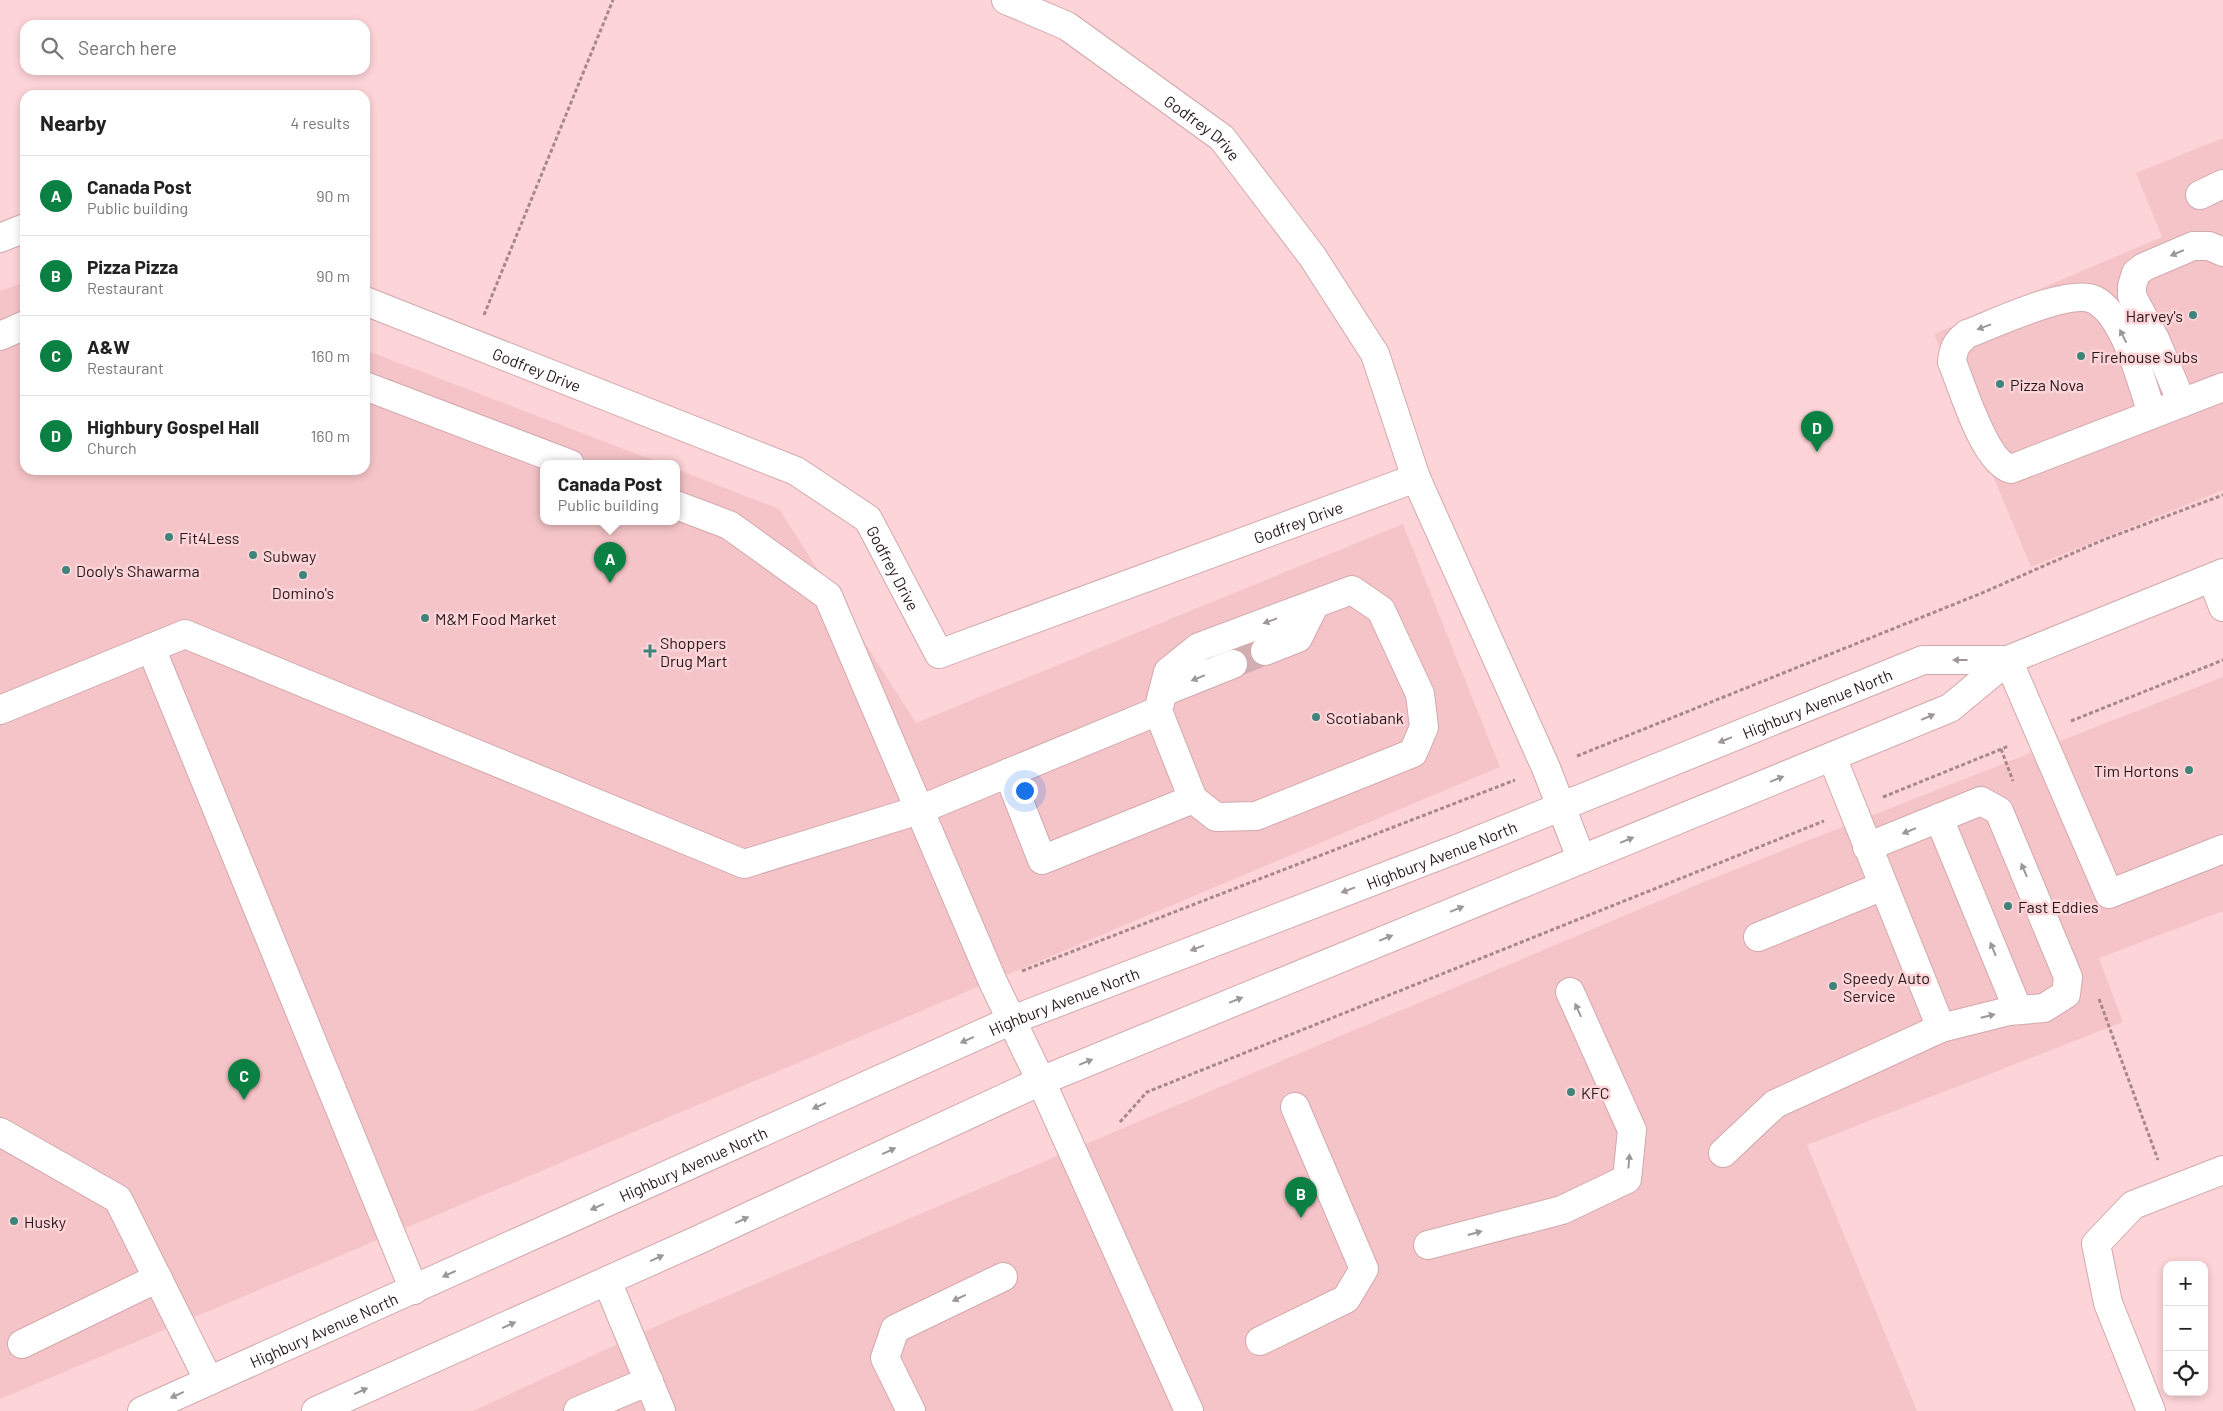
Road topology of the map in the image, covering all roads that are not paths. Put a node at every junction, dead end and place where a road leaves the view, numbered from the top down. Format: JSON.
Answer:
{"nodes":[{"id":1,"x":1006,"y":0,"type":"edge"},
{"id":2,"x":20,"y":230,"type":"edge"},
{"id":3,"x":0,"y":238,"type":"edge"},
{"id":4,"x":2223,"y":252,"type":"edge"},
{"id":5,"x":370,"y":303,"type":"edge"},
{"id":6,"x":20,"y":328,"type":"edge"},
{"id":7,"x":0,"y":336,"type":"edge"},
{"id":8,"x":2223,"y":386,"type":"edge"},
{"id":9,"x":370,"y":388,"type":"edge"},
{"id":10,"x":2182,"y":403,"type":"junction"},
{"id":11,"x":2152,"y":414,"type":"junction"},
{"id":12,"x":559,"y":460,"type":"edge"},
{"id":13,"x":1416,"y":478,"type":"junction"},
{"id":14,"x":680,"y":507,"type":"edge"},
{"id":15,"x":2217,"y":576,"type":"edge"},
{"id":16,"x":1316,"y":604,"type":"junction"},
{"id":17,"x":2223,"y":606,"type":"edge"},
{"id":18,"x":151,"y":648,"type":"junction"},
{"id":19,"x":1265,"y":651,"type":"tunnel mouth"},
{"id":20,"x":2008,"y":660,"type":"junction"},
{"id":21,"x":1233,"y":664,"type":"tunnel mouth"},
{"id":22,"x":1161,"y":701,"type":"junction"},
{"id":23,"x":0,"y":710,"type":"edge"},
{"id":24,"x":1832,"y":757,"type":"junction"},
{"id":25,"x":1008,"y":773,"type":"junction"},
{"id":26,"x":1193,"y":799,"type":"junction"},
{"id":27,"x":1561,"y":807,"type":"junction"},
{"id":28,"x":919,"y":810,"type":"junction"},
{"id":29,"x":1939,"y":818,"type":"junction"},
{"id":30,"x":1867,"y":847,"type":"junction"},
{"id":31,"x":2223,"y":848,"type":"edge"},
{"id":32,"x":1582,"y":858,"type":"junction"},
{"id":33,"x":1883,"y":886,"type":"junction"},
{"id":34,"x":1758,"y":937,"type":"dead end"},
{"id":35,"x":1570,"y":992,"type":"dead end"},
{"id":36,"x":2018,"y":1010,"type":"junction"},
{"id":37,"x":1012,"y":1020,"type":"junction"},
{"id":38,"x":1941,"y":1028,"type":"junction"},
{"id":39,"x":1041,"y":1081,"type":"junction"},
{"id":40,"x":1295,"y":1107,"type":"dead end"},
{"id":41,"x":0,"y":1132,"type":"edge"},
{"id":42,"x":1723,"y":1153,"type":"dead end"},
{"id":43,"x":2223,"y":1170,"type":"edge"},
{"id":44,"x":1428,"y":1246,"type":"dead end"},
{"id":45,"x":158,"y":1278,"type":"junction"},
{"id":46,"x":1004,"y":1278,"type":"dead end"},
{"id":47,"x":607,"y":1281,"type":"junction"},
{"id":48,"x":414,"y":1290,"type":"junction"},
{"id":49,"x":1260,"y":1341,"type":"dead end"},
{"id":50,"x":22,"y":1344,"type":"dead end"},
{"id":51,"x":209,"y":1381,"type":"junction"},
{"id":52,"x":648,"y":1381,"type":"junction"},
{"id":53,"x":142,"y":1411,"type":"edge"},
{"id":54,"x":316,"y":1411,"type":"edge"},
{"id":55,"x":578,"y":1411,"type":"edge"},
{"id":56,"x":661,"y":1411,"type":"edge"},
{"id":57,"x":911,"y":1411,"type":"edge"},
{"id":58,"x":1189,"y":1411,"type":"edge"},
{"id":59,"x":2151,"y":1411,"type":"edge"}],
"edges":[{"from":1,"to":13,"type":"main road","name":"Godfrey Drive"},
{"from":2,"to":3,"type":"main road"},
{"from":4,"to":10,"type":"main road","one_way":true},
{"from":5,"to":13,"type":"main road","name":"Godfrey Drive"},
{"from":6,"to":7,"type":"main road"},
{"from":8,"to":10,"type":"main road"},
{"from":9,"to":12,"type":"main road"},
{"from":10,"to":11,"type":"main road"},
{"from":11,"to":11,"type":"main road","one_way":true},
{"from":13,"to":27,"type":"main road","name":"Godfrey Drive"},
{"from":14,"to":28,"type":"main road"},
{"from":15,"to":17,"type":"main road"},
{"from":15,"to":20,"type":"main road","name":"Highbury Avenue North"},
{"from":16,"to":19,"type":"main road"},
{"from":16,"to":22,"type":"main road","one_way":true},
{"from":16,"to":26,"type":"main road"},
{"from":18,"to":23,"type":"main road"},
{"from":18,"to":28,"type":"main road"},
{"from":18,"to":48,"type":"main road"},
{"from":24,"to":20,"type":"main road","name":"Highbury Avenue North","one_way":true},
{"from":20,"to":27,"type":"main road","name":"Highbury Avenue North","one_way":true},
{"from":20,"to":31,"type":"main road"},
{"from":21,"to":22,"type":"main road","one_way":true},
{"from":22,"to":25,"type":"main road"},
{"from":22,"to":26,"type":"main road"},
{"from":24,"to":30,"type":"main road"},
{"from":32,"to":24,"type":"main road","name":"Highbury Avenue North","one_way":true},
{"from":25,"to":26,"type":"main road"},
{"from":25,"to":28,"type":"main road"},
{"from":27,"to":32,"type":"main road","name":"Godfrey Drive"},
{"from":27,"to":37,"type":"main road","name":"Highbury Avenue North","one_way":true},
{"from":28,"to":37,"type":"main road"},
{"from":29,"to":30,"type":"main road","one_way":true},
{"from":36,"to":29,"type":"main road","one_way":true},
{"from":36,"to":29,"type":"main road","one_way":true},
{"from":30,"to":33,"type":"main road"},
{"from":39,"to":32,"type":"main road","name":"Highbury Avenue North","one_way":true},
{"from":33,"to":34,"type":"main road"},
{"from":33,"to":38,"type":"main road"},
{"from":44,"to":35,"type":"main road","one_way":true},
{"from":38,"to":36,"type":"main road","one_way":true},
{"from":37,"to":39,"type":"main road"},
{"from":37,"to":48,"type":"main road","name":"Highbury Avenue North","one_way":true},
{"from":38,"to":42,"type":"main road"},
{"from":47,"to":39,"type":"main road","name":"Highbury Avenue North","one_way":true},
{"from":39,"to":58,"type":"main road"},
{"from":40,"to":49,"type":"main road"},
{"from":41,"to":45,"type":"main road"},
{"from":43,"to":59,"type":"main road"},
{"from":45,"to":50,"type":"main road"},
{"from":45,"to":51,"type":"main road"},
{"from":46,"to":57,"type":"main road","one_way":true},
{"from":47,"to":52,"type":"main road"},
{"from":54,"to":47,"type":"main road","name":"Highbury Avenue North","one_way":true},
{"from":48,"to":51,"type":"main road","name":"Highbury Avenue North"},
{"from":51,"to":53,"type":"main road","name":"Highbury Avenue North","one_way":true},
{"from":52,"to":55,"type":"main road"},
{"from":52,"to":56,"type":"main road"}]}
